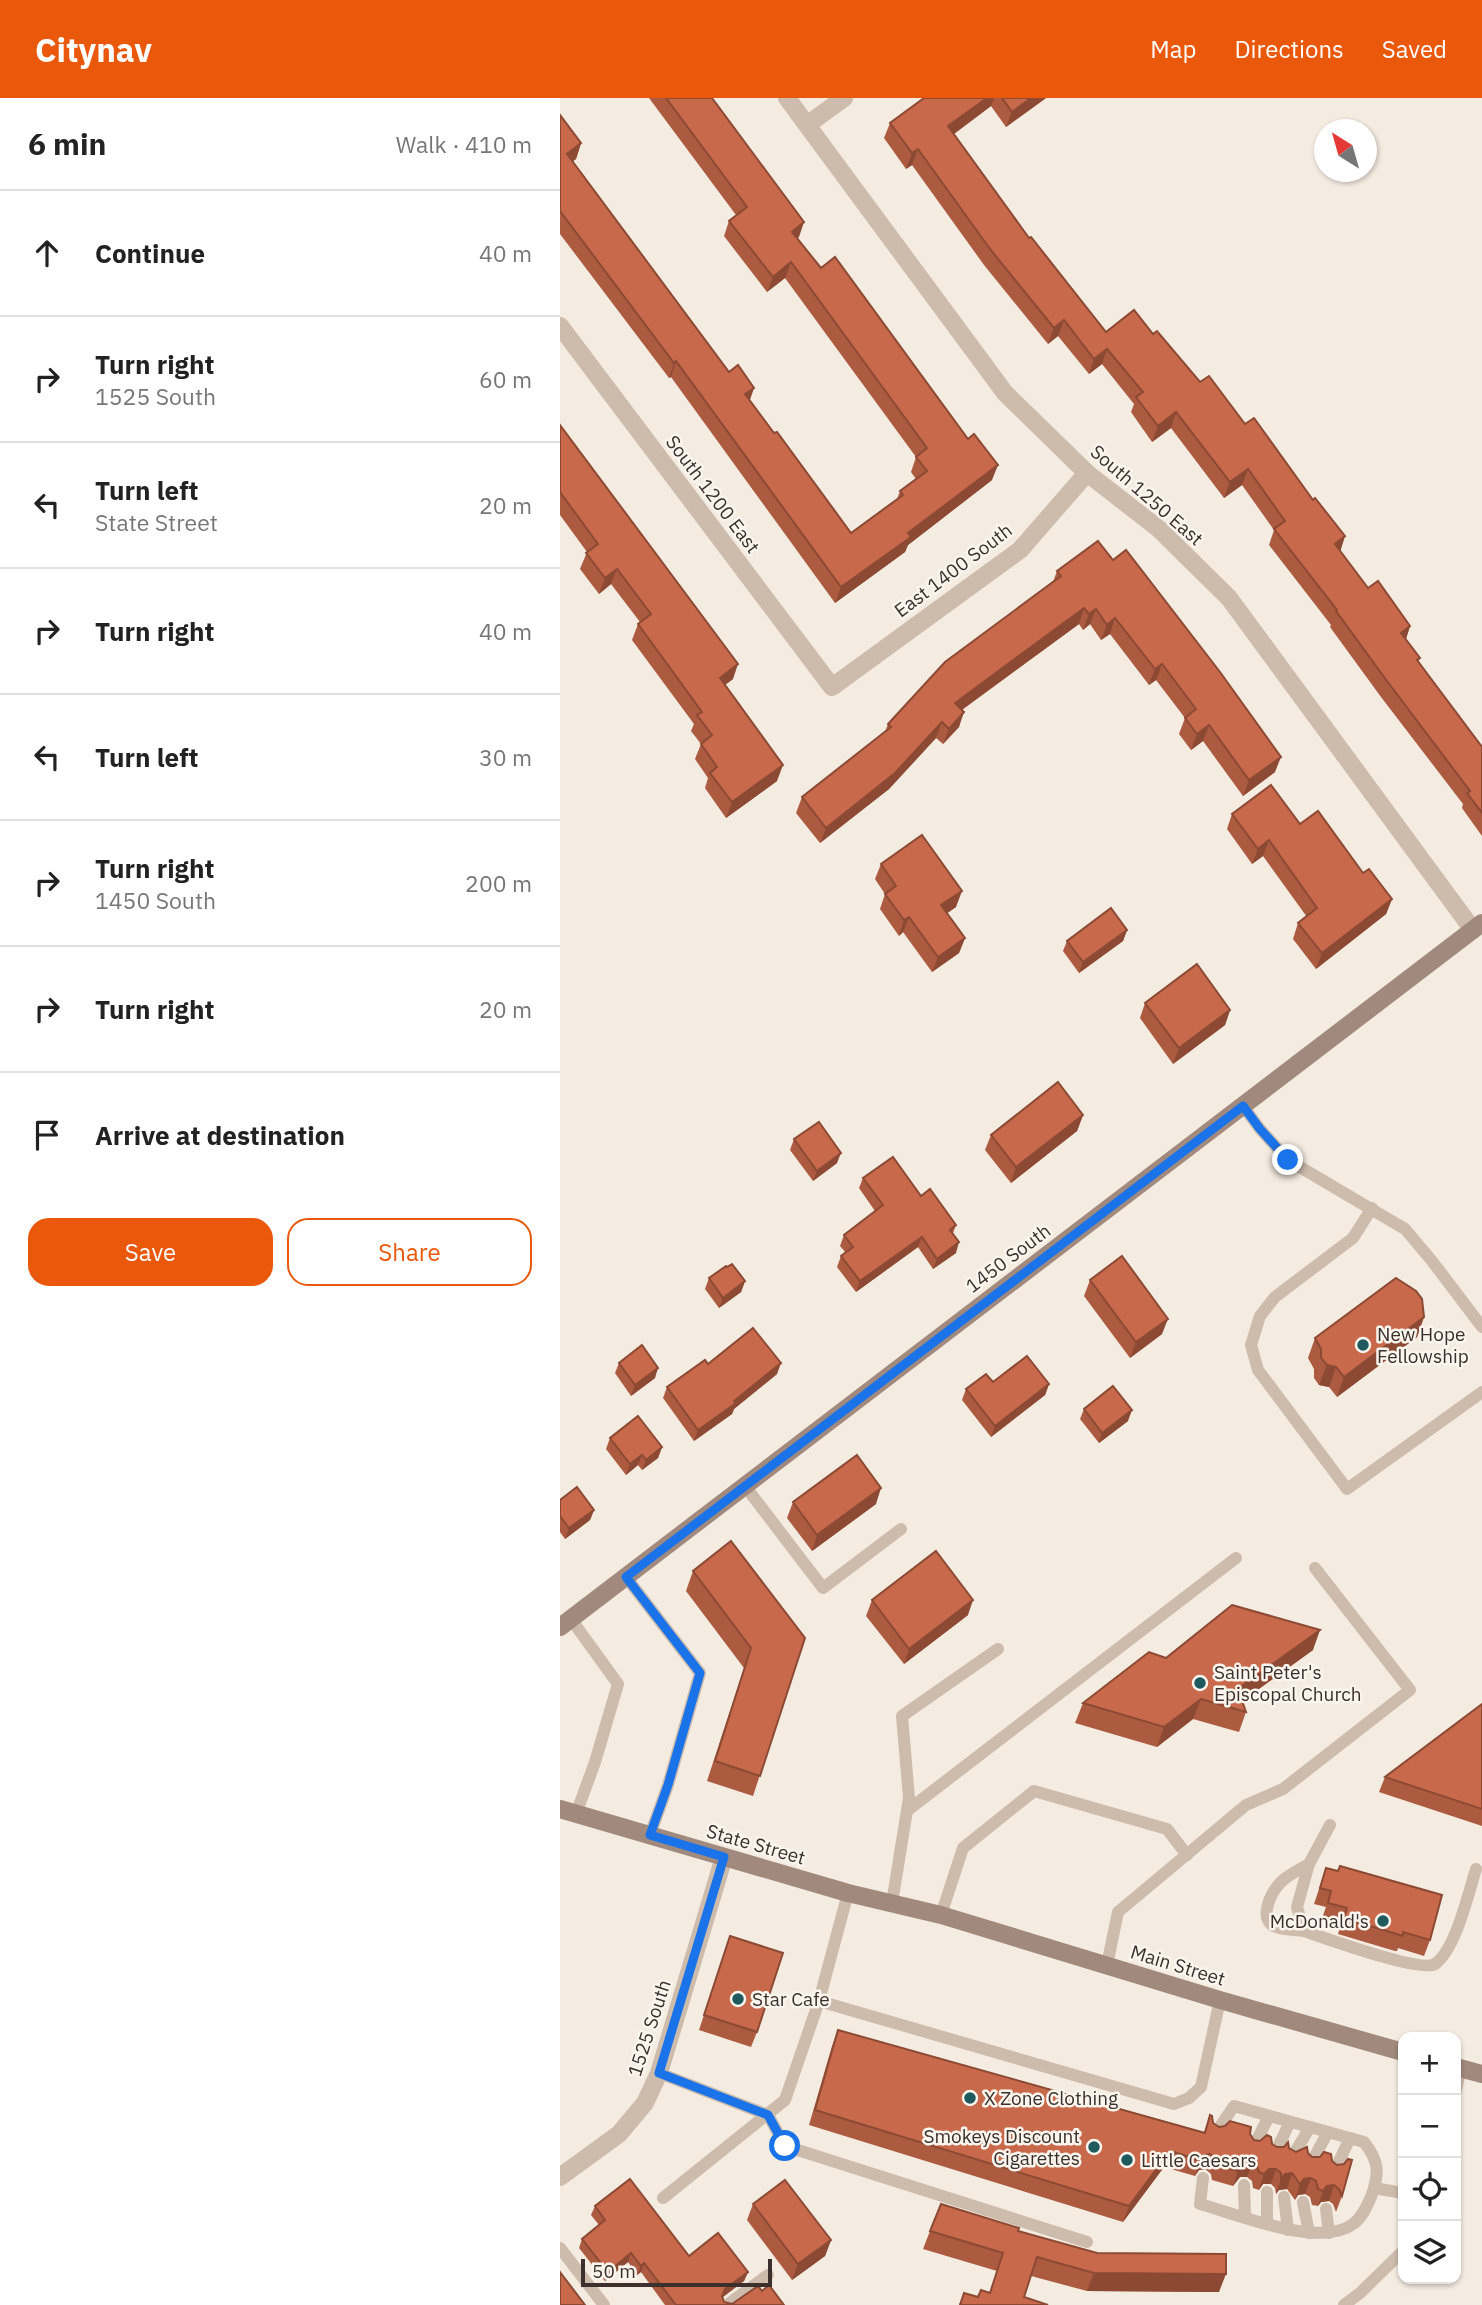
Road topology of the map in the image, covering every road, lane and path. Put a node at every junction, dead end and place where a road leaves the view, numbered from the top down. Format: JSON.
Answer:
{"nodes":[{"id":1,"x":787,"y":98,"type":"edge"},
{"id":2,"x":844,"y":98,"type":"edge"},
{"id":3,"x":807,"y":125,"type":"junction"},
{"id":4,"x":560,"y":326,"type":"edge"},
{"id":5,"x":1087,"y":473,"type":"junction"},
{"id":6,"x":832,"y":687,"type":"joint"},
{"id":7,"x":1478,"y":926,"type":"edge"},
{"id":8,"x":1243,"y":1106,"type":"junction"},
{"id":9,"x":1371,"y":1208,"type":"junction"},
{"id":10,"x":1482,"y":1327,"type":"edge"},
{"id":11,"x":1482,"y":1392,"type":"edge"},
{"id":12,"x":745,"y":1486,"type":"junction"},
{"id":13,"x":901,"y":1529,"type":"dead end"},
{"id":14,"x":1236,"y":1558,"type":"dead end"},
{"id":15,"x":1315,"y":1568,"type":"dead end"},
{"id":16,"x":626,"y":1577,"type":"junction"},
{"id":17,"x":565,"y":1623,"type":"edge"},
{"id":18,"x":998,"y":1649,"type":"dead end"},
{"id":19,"x":908,"y":1810,"type":"junction"},
{"id":20,"x":568,"y":1811,"type":"edge"},
{"id":21,"x":1330,"y":1825,"type":"dead end"},
{"id":22,"x":650,"y":1835,"type":"junction"},
{"id":23,"x":1187,"y":1855,"type":"junction"},
{"id":24,"x":724,"y":1857,"type":"junction"},
{"id":25,"x":1309,"y":1864,"type":"junction"},
{"id":26,"x":1476,"y":1870,"type":"dead end"},
{"id":27,"x":848,"y":1892,"type":"junction"},
{"id":28,"x":892,"y":1903,"type":"junction"},
{"id":29,"x":941,"y":1915,"type":"junction"},
{"id":30,"x":1304,"y":1931,"type":"junction"},
{"id":31,"x":1107,"y":1965,"type":"junction"},
{"id":32,"x":1220,"y":2000,"type":"junction"},
{"id":33,"x":819,"y":2001,"type":"junction"},
{"id":34,"x":1398,"y":2051,"type":"edge"},
{"id":35,"x":1461,"y":2068,"type":"edge"},
{"id":36,"x":659,"y":2073,"type":"junction"},
{"id":37,"x":1482,"y":2074,"type":"edge"},
{"id":38,"x":768,"y":2115,"type":"junction"},
{"id":39,"x":1269,"y":2116,"type":"junction"},
{"id":40,"x":1290,"y":2122,"type":"junction"},
{"id":41,"x":1310,"y":2127,"type":"junction"},
{"id":42,"x":1328,"y":2132,"type":"junction"},
{"id":43,"x":1216,"y":2134,"type":"edge"},
{"id":44,"x":1350,"y":2138,"type":"junction"},
{"id":45,"x":1252,"y":2148,"type":"edge"},
{"id":46,"x":1274,"y":2155,"type":"edge"},
{"id":47,"x":1291,"y":2160,"type":"edge"},
{"id":48,"x":1310,"y":2165,"type":"edge"},
{"id":49,"x":1334,"y":2172,"type":"edge"},
{"id":50,"x":560,"y":2178,"type":"edge"},
{"id":51,"x":1203,"y":2178,"type":"edge"},
{"id":52,"x":1244,"y":2185,"type":"edge"},
{"id":53,"x":1374,"y":2188,"type":"junction"},
{"id":54,"x":1267,"y":2192,"type":"edge"},
{"id":55,"x":1398,"y":2192,"type":"edge"},
{"id":56,"x":1284,"y":2197,"type":"edge"},
{"id":57,"x":663,"y":2198,"type":"dead end"},
{"id":58,"x":1303,"y":2202,"type":"edge"},
{"id":59,"x":1326,"y":2209,"type":"edge"},
{"id":60,"x":1245,"y":2217,"type":"junction"},
{"id":61,"x":1267,"y":2224,"type":"junction"},
{"id":62,"x":1289,"y":2230,"type":"junction"},
{"id":63,"x":1309,"y":2233,"type":"junction"},
{"id":64,"x":1329,"y":2233,"type":"junction"},
{"id":65,"x":1087,"y":2242,"type":"dead end"},
{"id":66,"x":560,"y":2248,"type":"edge"},
{"id":67,"x":1398,"y":2256,"type":"edge"},
{"id":68,"x":768,"y":2275,"type":"dead end"},
{"id":69,"x":604,"y":2305,"type":"edge"},
{"id":70,"x":727,"y":2305,"type":"edge"},
{"id":71,"x":1344,"y":2305,"type":"edge"}],
"edges":[{"from":1,"to":3,"type":"street","name":"South 1250 East"},
{"from":2,"to":3,"type":"street"},
{"from":3,"to":5,"type":"street","name":"South 1250 East"},
{"from":4,"to":6,"type":"street","name":"South 1200 East"},
{"from":5,"to":6,"type":"street","name":"East 1400 South"},
{"from":5,"to":7,"type":"street","name":"South 1250 East"},
{"from":7,"to":8,"type":"street","name":"1450 South"},
{"from":8,"to":9,"type":"lane"},
{"from":8,"to":12,"type":"street","name":"1450 South"},
{"from":9,"to":10,"type":"lane"},
{"from":9,"to":11,"type":"lane"},
{"from":12,"to":13,"type":"lane"},
{"from":12,"to":16,"type":"street","name":"1450 South"},
{"from":14,"to":19,"type":"lane"},
{"from":15,"to":23,"type":"lane"},
{"from":16,"to":17,"type":"street","name":"1450 South"},
{"from":16,"to":22,"type":"lane"},
{"from":17,"to":20,"type":"lane"},
{"from":18,"to":19,"type":"lane"},
{"from":19,"to":28,"type":"lane"},
{"from":20,"to":22,"type":"street","name":"State Street"},
{"from":21,"to":25,"type":"lane"},
{"from":22,"to":24,"type":"street","name":"State Street"},
{"from":23,"to":29,"type":"lane"},
{"from":23,"to":31,"type":"lane"},
{"from":24,"to":27,"type":"street","name":"State Street"},
{"from":24,"to":36,"type":"street","name":"1525 South"},
{"from":25,"to":30,"type":"lane"},
{"from":25,"to":30,"type":"lane"},
{"from":26,"to":30,"type":"lane"},
{"from":27,"to":28,"type":"street","name":"State Street"},
{"from":27,"to":33,"type":"lane"},
{"from":28,"to":29,"type":"street","name":"State Street"},
{"from":29,"to":31,"type":"street","name":"Main Street"},
{"from":31,"to":32,"type":"street","name":"Main Street"},
{"from":32,"to":33,"type":"lane"},
{"from":32,"to":34,"type":"street","name":"Main Street"},
{"from":33,"to":38,"type":"lane"},
{"from":35,"to":37,"type":"street"},
{"from":36,"to":38,"type":"lane"},
{"from":36,"to":50,"type":"street","name":"1525 South"},
{"from":38,"to":57,"type":"lane"},
{"from":38,"to":65,"type":"lane"},
{"from":39,"to":40,"type":"lane"},
{"from":39,"to":43,"type":"lane"},
{"from":39,"to":45,"type":"lane"},
{"from":40,"to":41,"type":"lane"},
{"from":40,"to":46,"type":"lane"},
{"from":41,"to":42,"type":"lane"},
{"from":41,"to":47,"type":"lane"},
{"from":42,"to":44,"type":"lane"},
{"from":42,"to":48,"type":"lane"},
{"from":44,"to":49,"type":"lane"},
{"from":44,"to":53,"type":"lane"},
{"from":51,"to":60,"type":"lane"},
{"from":52,"to":60,"type":"lane"},
{"from":53,"to":55,"type":"lane"},
{"from":53,"to":64,"type":"lane"},
{"from":54,"to":61,"type":"lane"},
{"from":56,"to":62,"type":"lane"},
{"from":58,"to":63,"type":"lane"},
{"from":59,"to":64,"type":"lane"},
{"from":60,"to":61,"type":"lane"},
{"from":61,"to":62,"type":"lane"},
{"from":62,"to":63,"type":"lane"},
{"from":63,"to":64,"type":"lane"},
{"from":66,"to":69,"type":"lane"},
{"from":67,"to":71,"type":"lane"},
{"from":68,"to":70,"type":"lane"}]}
